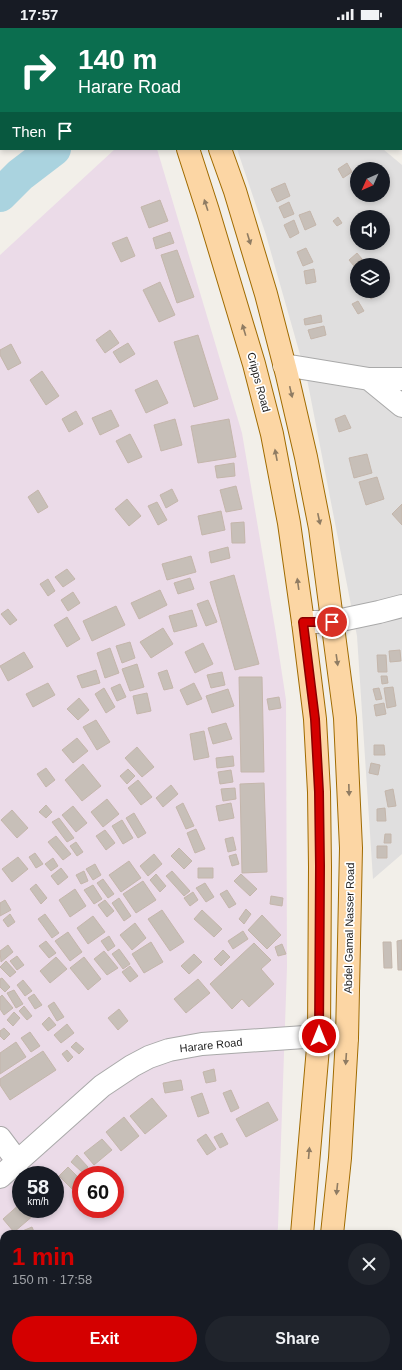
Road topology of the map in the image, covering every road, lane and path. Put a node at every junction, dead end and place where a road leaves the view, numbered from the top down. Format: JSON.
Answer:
{"nodes":[{"id":1,"x":188,"y":150,"type":"edge"},
{"id":2,"x":220,"y":150,"type":"edge"},
{"id":3,"x":284,"y":365,"type":"junction"},
{"id":4,"x":369,"y":379,"type":"junction"},
{"id":5,"x":402,"y":379,"type":"edge"},
{"id":6,"x":402,"y":406,"type":"edge"},
{"id":7,"x":402,"y":606,"type":"edge"},
{"id":8,"x":303,"y":622,"type":"junction"},
{"id":9,"x":332,"y":622,"type":"junction"},
{"id":10,"x":319,"y":1036,"type":"junction"},
{"id":11,"x":347,"y":1038,"type":"junction"},
{"id":12,"x":0,"y":1138,"type":"edge"},
{"id":13,"x":18,"y":1162,"type":"junction"},
{"id":14,"x":0,"y":1177,"type":"edge"},
{"id":15,"x":302,"y":1230,"type":"edge"},
{"id":16,"x":332,"y":1230,"type":"edge"}],
"edges":[{"from":8,"to":1,"type":"main road","name":"Cripps Road","one_way":true},
{"from":2,"to":3,"type":"main road","one_way":true},
{"from":3,"to":4,"type":"street"},
{"from":3,"to":9,"type":"main road","one_way":true},
{"from":4,"to":5,"type":"street"},
{"from":4,"to":6,"type":"street"},
{"from":7,"to":9,"type":"street"},
{"from":8,"to":9,"type":"street"},
{"from":8,"to":10,"type":"main road"},
{"from":9,"to":11,"type":"main road","name":"Abdel Gamal Nasser Road","one_way":true},
{"from":10,"to":11,"type":"street","name":"Harare Road"},
{"from":10,"to":13,"type":"street","name":"Harare Road"},
{"from":15,"to":10,"type":"main road","one_way":true},
{"from":11,"to":16,"type":"main road","name":"Abdel Gamal Nasser Road","one_way":true},
{"from":12,"to":13,"type":"street"},
{"from":13,"to":14,"type":"street","name":"Harare Road"}]}
